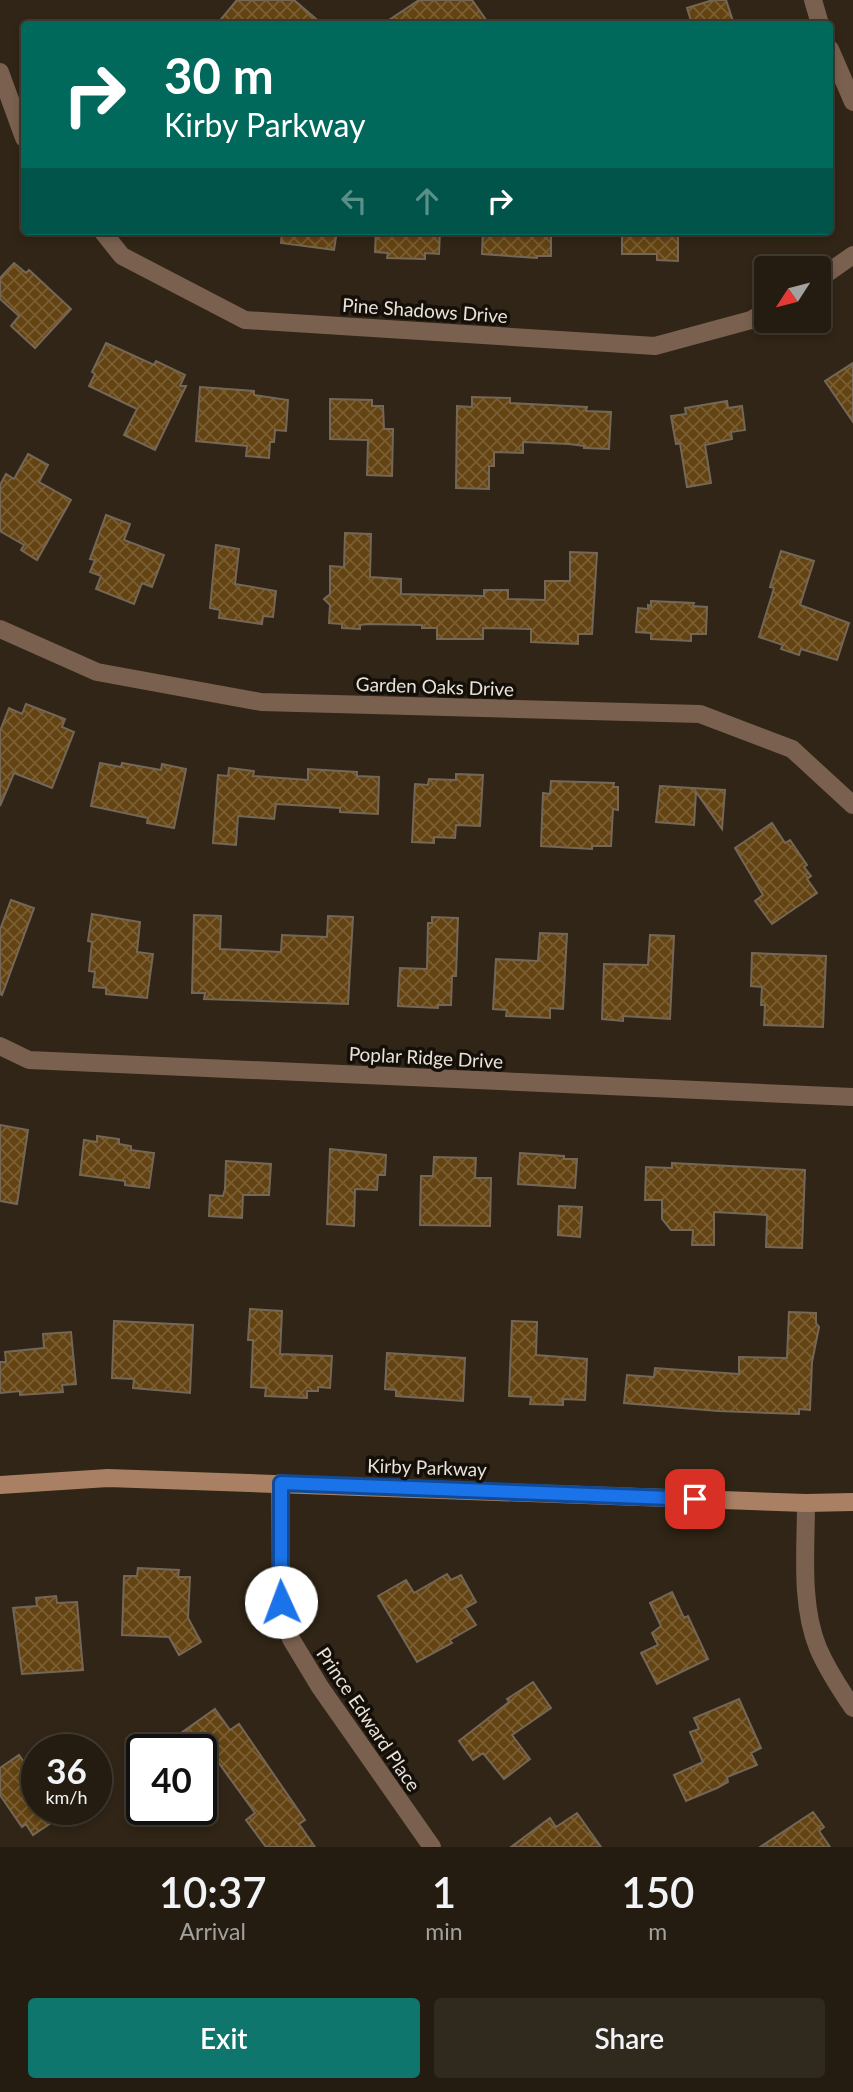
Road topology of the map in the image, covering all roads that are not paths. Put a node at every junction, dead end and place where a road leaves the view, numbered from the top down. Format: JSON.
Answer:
{"nodes":[{"id":1,"x":813,"y":0,"type":"edge"},
{"id":2,"x":819,"y":21,"type":"edge"},
{"id":3,"x":833,"y":55,"type":"edge"},
{"id":4,"x":0,"y":72,"type":"edge"},
{"id":5,"x":853,"y":103,"type":"edge"},
{"id":6,"x":21,"y":130,"type":"edge"},
{"id":7,"x":105,"y":235,"type":"edge"},
{"id":8,"x":853,"y":255,"type":"edge"},
{"id":9,"x":831,"y":271,"type":"edge"},
{"id":10,"x":754,"y":318,"type":"edge"},
{"id":11,"x":0,"y":629,"type":"edge"},
{"id":12,"x":853,"y":805,"type":"edge"},
{"id":13,"x":0,"y":1046,"type":"edge"},
{"id":14,"x":853,"y":1097,"type":"edge"},
{"id":15,"x":281,"y":1483,"type":"junction"},
{"id":16,"x":0,"y":1485,"type":"edge"},
{"id":17,"x":853,"y":1502,"type":"edge"},
{"id":18,"x":806,"y":1503,"type":"junction"},
{"id":19,"x":853,"y":1708,"type":"edge"},
{"id":20,"x":432,"y":1847,"type":"edge"}],
"edges":[{"from":1,"to":2,"type":"street"},
{"from":3,"to":5,"type":"street"},
{"from":4,"to":6,"type":"street"},
{"from":7,"to":10,"type":"street","name":"Pine Shadows Drive"},
{"from":8,"to":9,"type":"street"},
{"from":11,"to":12,"type":"street","name":"Garden Oaks Drive"},
{"from":13,"to":14,"type":"street","name":"Poplar Ridge Drive"},
{"from":15,"to":16,"type":"main road","name":"Kirby Parkway"},
{"from":15,"to":18,"type":"main road","name":"Kirby Parkway"},
{"from":15,"to":20,"type":"street","name":"Prince Edward Place"},
{"from":17,"to":18,"type":"main road","name":"Kirby Parkway"},
{"from":18,"to":19,"type":"street"}]}
